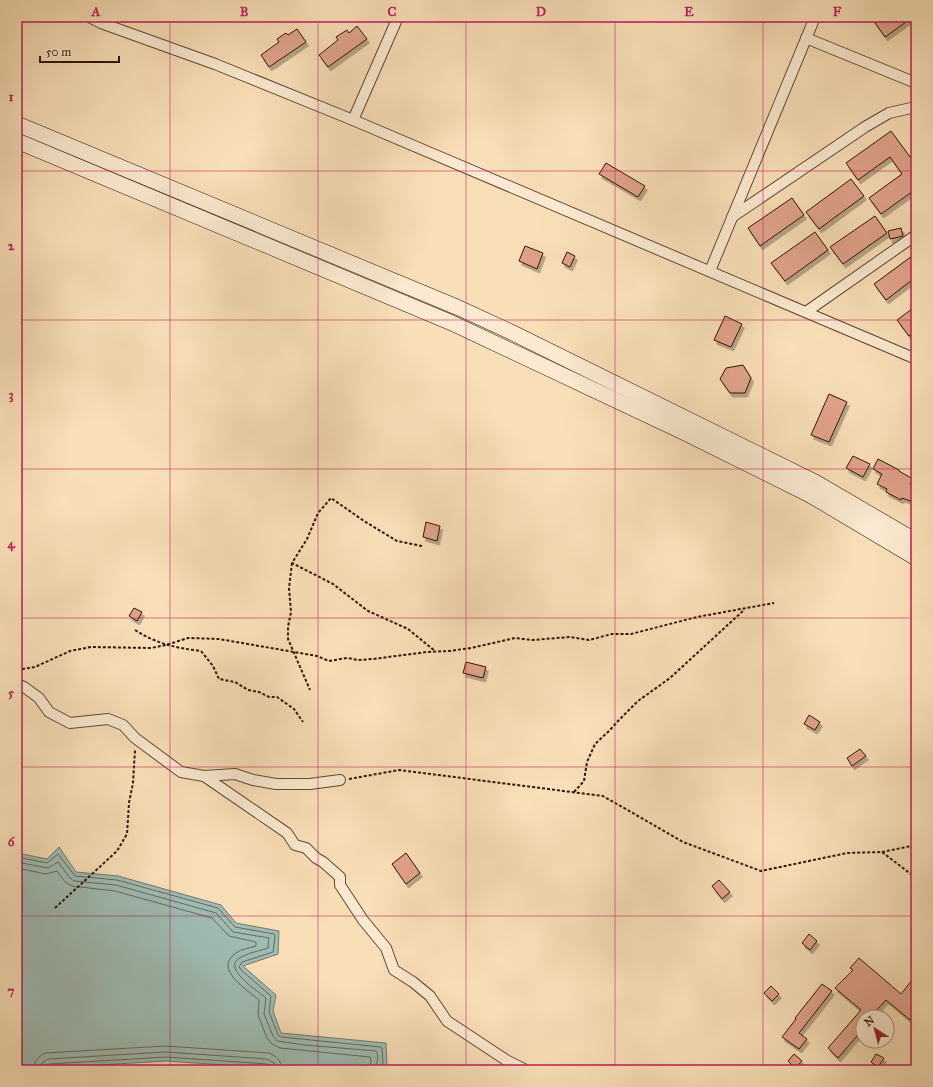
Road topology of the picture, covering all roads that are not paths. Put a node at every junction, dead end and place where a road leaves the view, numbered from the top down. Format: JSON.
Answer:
{"nodes":[{"id":1,"x":89,"y":17,"type":"edge"},
{"id":2,"x":398,"y":17,"type":"edge"},
{"id":3,"x":815,"y":17,"type":"edge"},
{"id":4,"x":806,"y":38,"type":"junction"},
{"id":5,"x":916,"y":83,"type":"edge"},
{"id":6,"x":916,"y":109,"type":"edge"},
{"id":7,"x":353,"y":120,"type":"junction"},
{"id":8,"x":17,"y":124,"type":"edge"},
{"id":9,"x":17,"y":141,"type":"edge"},
{"id":10,"x":58,"y":141,"type":"junction"},
{"id":11,"x":52,"y":156,"type":"junction"},
{"id":12,"x":732,"y":217,"type":"junction"},
{"id":13,"x":916,"y":235,"type":"edge"},
{"id":14,"x":289,"y":238,"type":"junction"},
{"id":15,"x":284,"y":252,"type":"junction"},
{"id":16,"x":710,"y":270,"type":"junction"},
{"id":17,"x":806,"y":312,"type":"junction"},
{"id":18,"x":511,"y":332,"type":"junction"},
{"id":19,"x":507,"y":348,"type":"junction"},
{"id":20,"x":916,"y":359,"type":"edge"},
{"id":21,"x":684,"y":425,"type":"junction"},
{"id":22,"x":916,"y":540,"type":"edge"},
{"id":23,"x":916,"y":558,"type":"edge"},
{"id":24,"x":17,"y":684,"type":"edge"},
{"id":25,"x":204,"y":776,"type":"junction"},
{"id":26,"x":340,"y":780,"type":"road end"},
{"id":27,"x":526,"y":1070,"type":"edge"}],
"edges":[{"from":1,"to":7,"type":"street"},
{"from":2,"to":7,"type":"street"},
{"from":3,"to":4,"type":"street"},
{"from":4,"to":5,"type":"street"},
{"from":4,"to":12,"type":"street"},
{"from":6,"to":12,"type":"street"},
{"from":7,"to":16,"type":"street"},
{"from":8,"to":10,"type":"main road"},
{"from":9,"to":11,"type":"main road"},
{"from":10,"to":11,"type":"main road"},
{"from":10,"to":14,"type":"main road"},
{"from":11,"to":15,"type":"main road"},
{"from":12,"to":16,"type":"street"},
{"from":13,"to":17,"type":"street"},
{"from":14,"to":15,"type":"main road"},
{"from":14,"to":18,"type":"main road"},
{"from":15,"to":19,"type":"main road"},
{"from":16,"to":17,"type":"street"},
{"from":17,"to":20,"type":"street"},
{"from":18,"to":19,"type":"main road"},
{"from":18,"to":21,"type":"main road"},
{"from":19,"to":21,"type":"main road"},
{"from":21,"to":22,"type":"main road"},
{"from":21,"to":23,"type":"main road"},
{"from":24,"to":25,"type":"street"},
{"from":25,"to":26,"type":"street"},
{"from":25,"to":27,"type":"street"}]}
